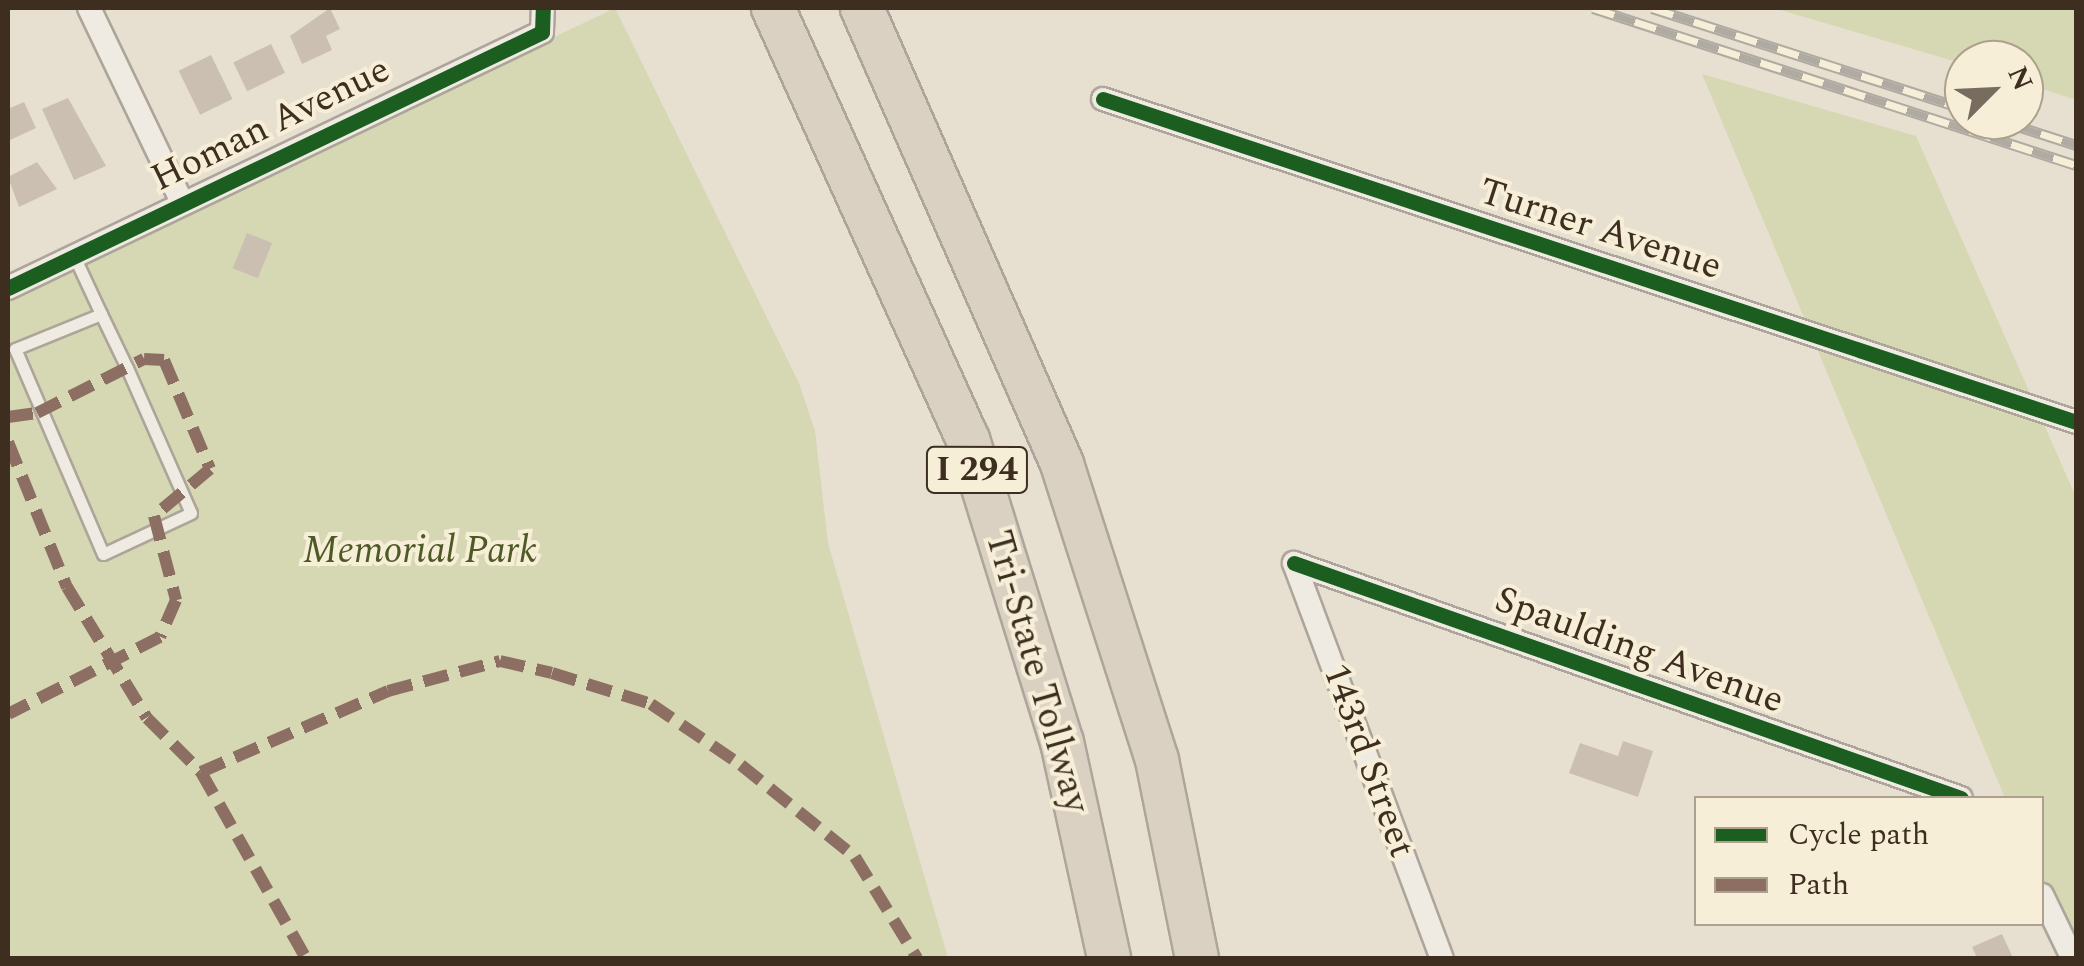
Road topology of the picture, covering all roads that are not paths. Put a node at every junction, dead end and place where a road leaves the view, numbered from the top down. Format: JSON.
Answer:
{"nodes":[{"id":1,"x":89,"y":8,"type":"edge"},
{"id":2,"x":543,"y":8,"type":"edge"},
{"id":3,"x":773,"y":8,"type":"edge"},
{"id":4,"x":862,"y":8,"type":"edge"},
{"id":5,"x":1103,"y":98,"type":"dead end"},
{"id":6,"x":183,"y":204,"type":"junction"},
{"id":7,"x":74,"y":256,"type":"junction"},
{"id":8,"x":8,"y":288,"type":"edge"},
{"id":9,"x":101,"y":314,"type":"junction"},
{"id":10,"x":2076,"y":422,"type":"edge"},
{"id":11,"x":1294,"y":563,"type":"joint"},
{"id":12,"x":1955,"y":796,"type":"edge"},
{"id":13,"x":2044,"y":899,"type":"edge"},
{"id":14,"x":2070,"y":955,"type":"edge"},
{"id":15,"x":1109,"y":958,"type":"edge"},
{"id":16,"x":1196,"y":958,"type":"edge"},
{"id":17,"x":1442,"y":958,"type":"edge"}],
"edges":[{"from":1,"to":6,"type":"street"},
{"from":2,"to":6,"type":"street","name":"Homan Avenue"},
{"from":3,"to":15,"type":"highway","name":"Tri-State Tollway","number":"I 294"},
{"from":4,"to":16,"type":"highway","number":"I 294"},
{"from":5,"to":10,"type":"street","name":"Turner Avenue"},
{"from":6,"to":7,"type":"street","name":"Homan Avenue"},
{"from":7,"to":8,"type":"street","name":"Homan Avenue"},
{"from":7,"to":9,"type":"lane"},
{"from":9,"to":9,"type":"lane"},
{"from":11,"to":12,"type":"street","name":"Spaulding Avenue"},
{"from":11,"to":17,"type":"street","name":"143rd Street"},
{"from":13,"to":14,"type":"street"}]}
